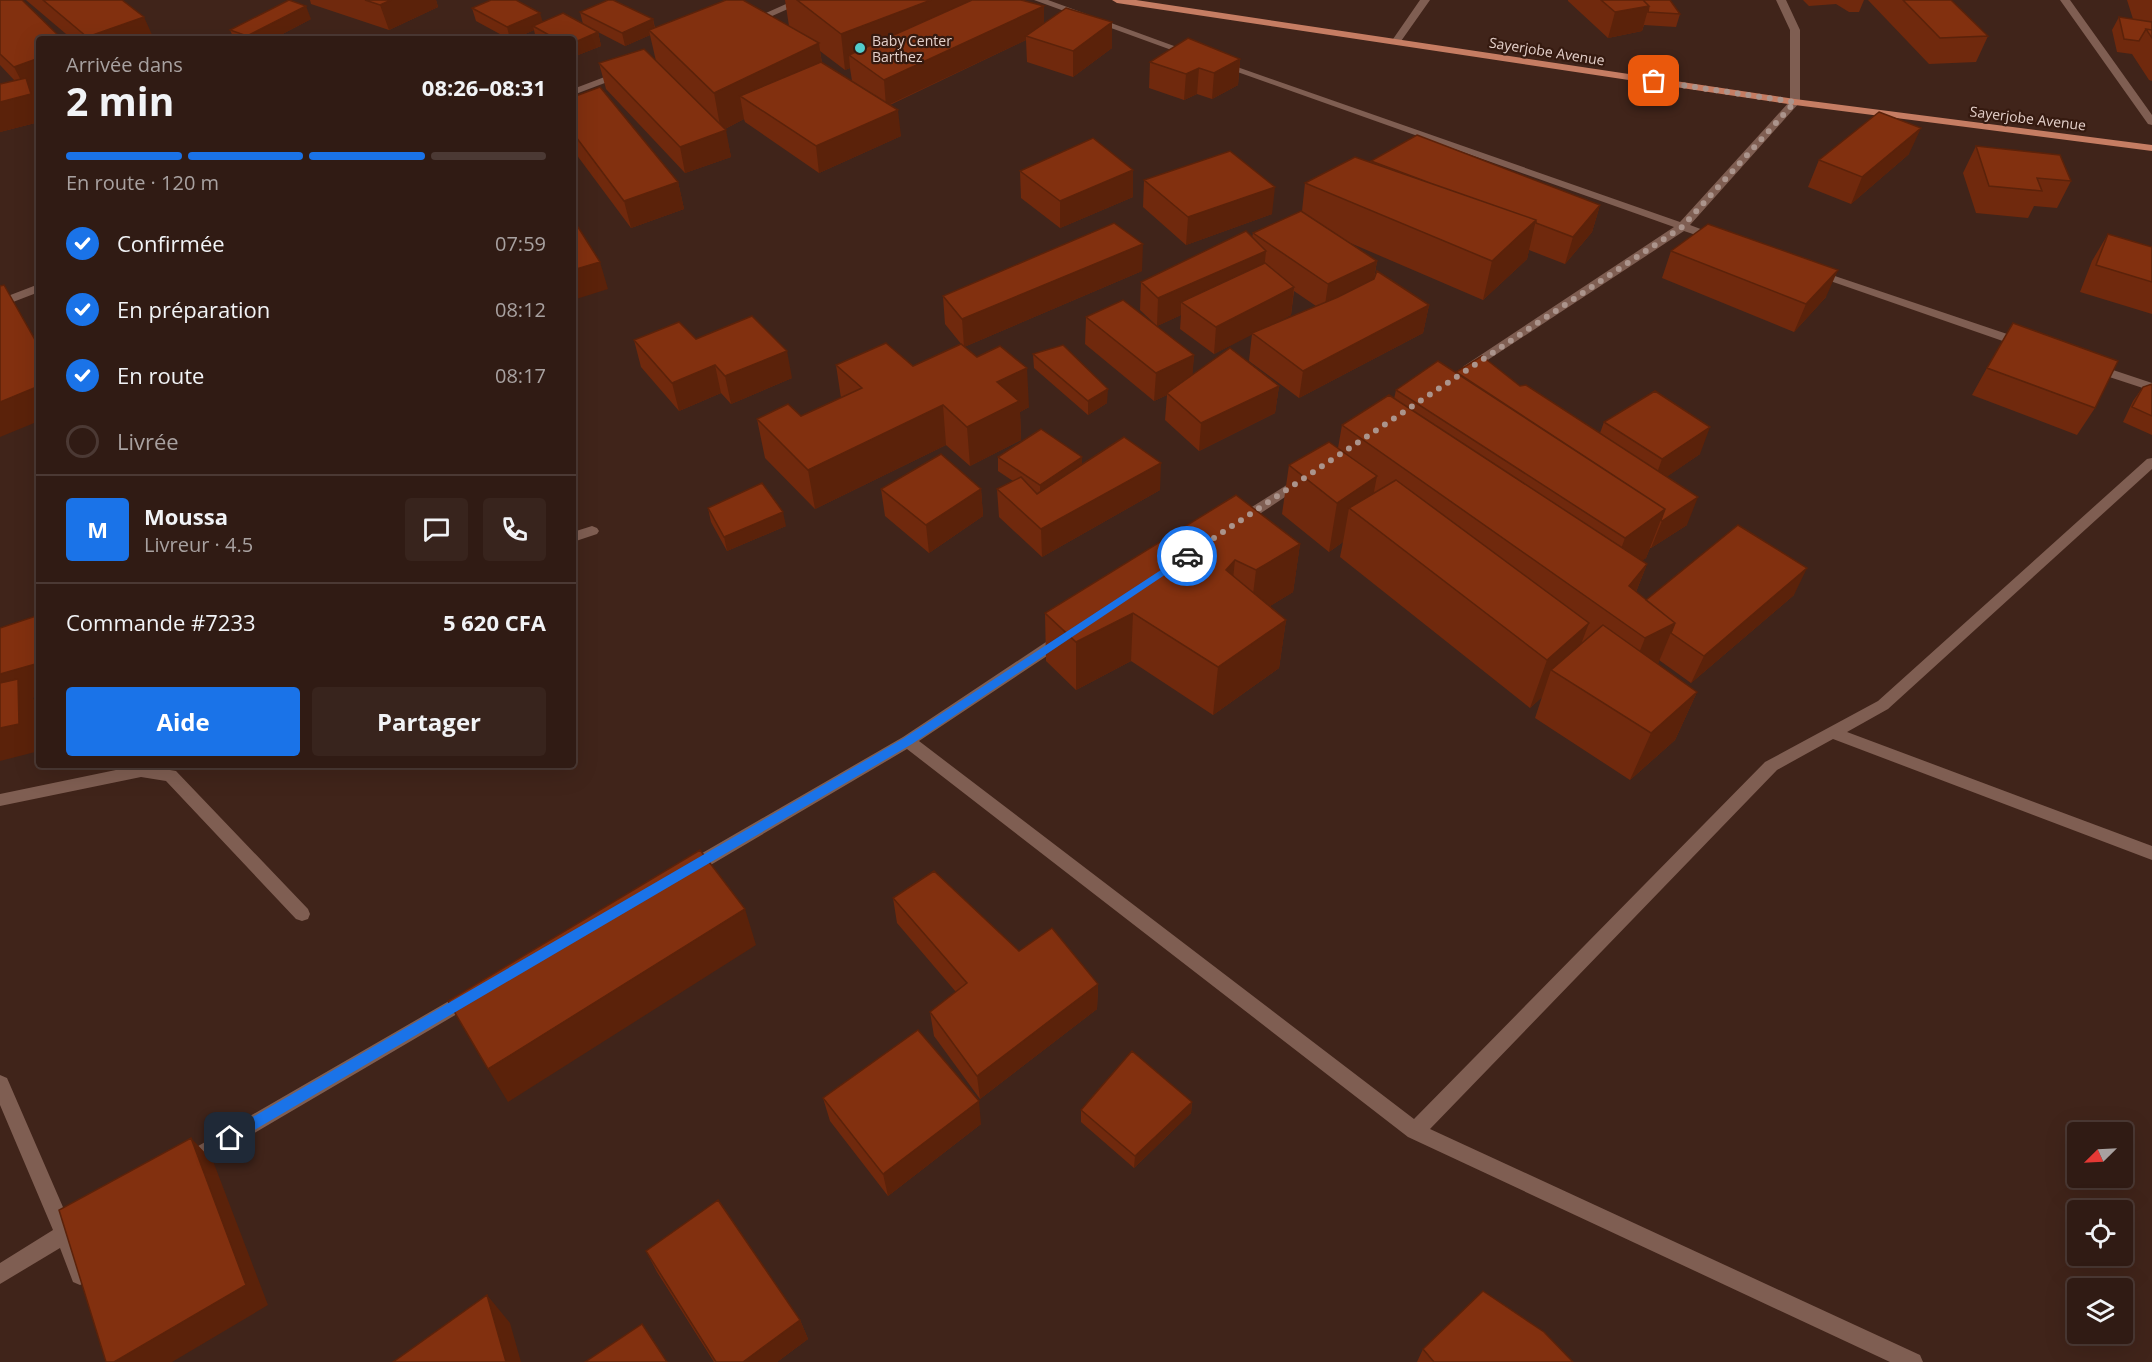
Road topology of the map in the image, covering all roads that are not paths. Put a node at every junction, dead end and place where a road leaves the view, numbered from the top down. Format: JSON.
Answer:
{"nodes":[{"id":1,"x":803,"y":0,"type":"edge"},
{"id":2,"x":1039,"y":0,"type":"edge"},
{"id":3,"x":1117,"y":0,"type":"edge"},
{"id":4,"x":1425,"y":0,"type":"edge"},
{"id":5,"x":1780,"y":0,"type":"edge"},
{"id":6,"x":2066,"y":0,"type":"edge"},
{"id":7,"x":738,"y":27,"type":"edge"},
{"id":8,"x":1396,"y":42,"type":"junction"},
{"id":9,"x":628,"y":71,"type":"edge"},
{"id":10,"x":576,"y":91,"type":"edge"},
{"id":11,"x":1795,"y":102,"type":"junction"},
{"id":12,"x":2152,"y":122,"type":"edge"},
{"id":13,"x":2152,"y":148,"type":"edge"},
{"id":14,"x":1682,"y":227,"type":"junction"},
{"id":15,"x":1727,"y":242,"type":"edge"},
{"id":16,"x":1805,"y":269,"type":"edge"},
{"id":17,"x":36,"y":289,"type":"edge"},
{"id":18,"x":0,"y":303,"type":"edge"},
{"id":19,"x":2040,"y":349,"type":"edge"},
{"id":20,"x":2085,"y":364,"type":"edge"},
{"id":21,"x":1454,"y":379,"type":"edge"},
{"id":22,"x":2152,"y":387,"type":"edge"},
{"id":23,"x":2152,"y":462,"type":"edge"},
{"id":24,"x":1315,"y":471,"type":"edge"},
{"id":25,"x":1226,"y":530,"type":"edge"},
{"id":26,"x":592,"y":531,"type":"dead end"},
{"id":27,"x":576,"y":536,"type":"edge"},
{"id":28,"x":1077,"y":629,"type":"edge"},
{"id":29,"x":1833,"y":733,"type":"junction"},
{"id":30,"x":908,"y":741,"type":"junction"},
{"id":31,"x":0,"y":800,"type":"edge"},
{"id":32,"x":2152,"y":853,"type":"edge"},
{"id":33,"x":682,"y":873,"type":"edge"},
{"id":34,"x":302,"y":914,"type":"dead end"},
{"id":35,"x":487,"y":987,"type":"edge"},
{"id":36,"x":0,"y":1084,"type":"edge"},
{"id":37,"x":1415,"y":1131,"type":"junction"},
{"id":38,"x":178,"y":1168,"type":"edge"},
{"id":39,"x":96,"y":1216,"type":"edge"},
{"id":40,"x":65,"y":1234,"type":"junction"},
{"id":41,"x":0,"y":1274,"type":"edge"},
{"id":42,"x":88,"y":1298,"type":"edge"},
{"id":43,"x":1913,"y":1362,"type":"edge"}],
"edges":[{"from":1,"to":7,"type":"street"},
{"from":2,"to":14,"type":"street"},
{"from":3,"to":8,"type":"main road","name":"Sayerjobe Avenue"},
{"from":4,"to":8,"type":"street"},
{"from":5,"to":11,"type":"street"},
{"from":6,"to":12,"type":"street"},
{"from":8,"to":11,"type":"main road","name":"Sayerjobe Avenue"},
{"from":9,"to":10,"type":"street"},
{"from":11,"to":13,"type":"main road","name":"Sayerjobe Avenue"},
{"from":11,"to":14,"type":"street"},
{"from":14,"to":15,"type":"street"},
{"from":14,"to":21,"type":"street"},
{"from":16,"to":19,"type":"street"},
{"from":17,"to":18,"type":"street"},
{"from":20,"to":22,"type":"street"},
{"from":23,"to":29,"type":"street"},
{"from":24,"to":25,"type":"street"},
{"from":26,"to":27,"type":"street"},
{"from":28,"to":30,"type":"street"},
{"from":29,"to":32,"type":"street"},
{"from":29,"to":37,"type":"street"},
{"from":30,"to":33,"type":"street"},
{"from":30,"to":37,"type":"street"},
{"from":31,"to":34,"type":"street"},
{"from":35,"to":38,"type":"street"},
{"from":36,"to":40,"type":"street"},
{"from":37,"to":43,"type":"street"},
{"from":39,"to":40,"type":"street"},
{"from":40,"to":41,"type":"street"},
{"from":40,"to":42,"type":"street"}]}
